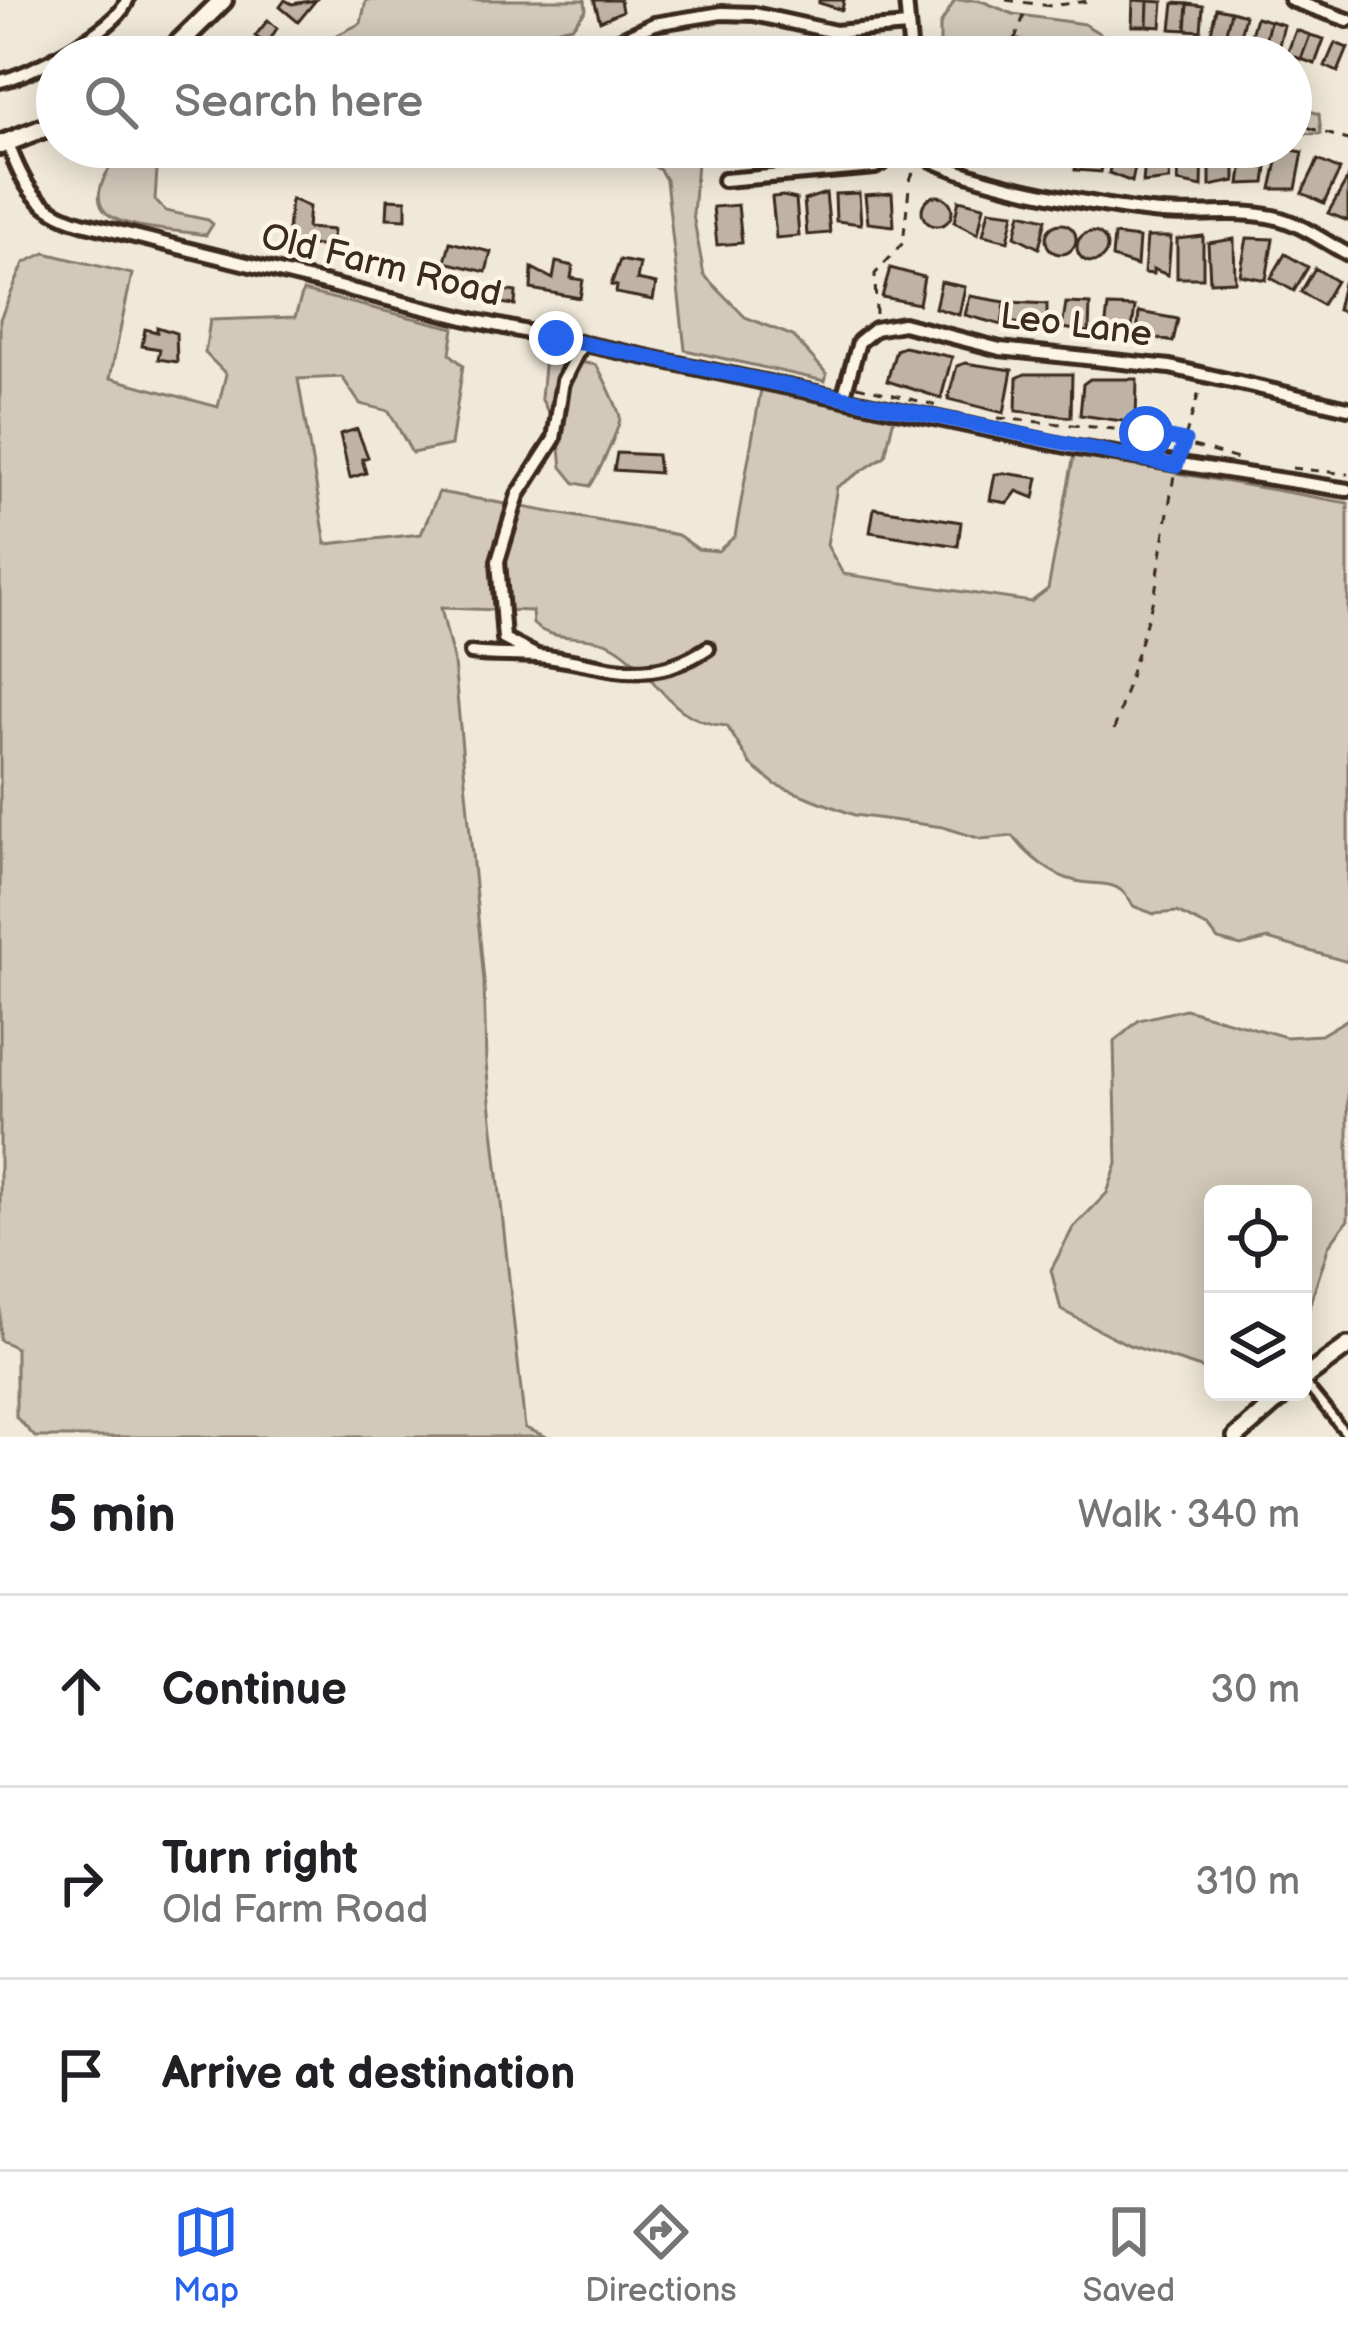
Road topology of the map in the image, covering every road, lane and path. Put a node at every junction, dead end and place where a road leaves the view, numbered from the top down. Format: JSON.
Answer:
{"nodes":[{"id":1,"x":127,"y":0,"type":"edge"},
{"id":2,"x":223,"y":0,"type":"edge"},
{"id":3,"x":906,"y":0,"type":"edge"},
{"id":4,"x":1006,"y":0,"type":"edge"},
{"id":5,"x":1095,"y":0,"type":"edge"},
{"id":6,"x":1291,"y":0,"type":"edge"},
{"id":7,"x":1028,"y":5,"type":"junction"},
{"id":8,"x":1348,"y":20,"type":"edge"},
{"id":9,"x":907,"y":26,"type":"junction"},
{"id":10,"x":90,"y":36,"type":"edge"},
{"id":11,"x":187,"y":36,"type":"edge"},
{"id":12,"x":628,"y":36,"type":"edge"},
{"id":13,"x":908,"y":36,"type":"edge"},
{"id":14,"x":1016,"y":36,"type":"edge"},
{"id":15,"x":36,"y":66,"type":"edge"},
{"id":16,"x":0,"y":81,"type":"edge"},
{"id":17,"x":1312,"y":129,"type":"edge"},
{"id":18,"x":36,"y":132,"type":"edge"},
{"id":19,"x":1348,"y":140,"type":"edge"},
{"id":20,"x":4,"y":145,"type":"edge"},
{"id":21,"x":863,"y":168,"type":"edge"},
{"id":22,"x":916,"y":168,"type":"edge"},
{"id":23,"x":945,"y":168,"type":"edge"},
{"id":24,"x":724,"y":180,"type":"dead end"},
{"id":25,"x":1348,"y":254,"type":"edge"},
{"id":26,"x":876,"y":316,"type":"dead end"},
{"id":27,"x":582,"y":344,"type":"junction"},
{"id":28,"x":1202,"y":382,"type":"dead end"},
{"id":29,"x":856,"y":386,"type":"dead end"},
{"id":30,"x":844,"y":398,"type":"junction"},
{"id":31,"x":942,"y":406,"type":"dead end"},
{"id":32,"x":1348,"y":408,"type":"edge"},
{"id":33,"x":998,"y":418,"type":"dead end"},
{"id":34,"x":1185,"y":441,"type":"junction"},
{"id":35,"x":1244,"y":461,"type":"dead end"},
{"id":36,"x":1176,"y":466,"type":"junction"},
{"id":37,"x":1276,"y":466,"type":"dead end"},
{"id":38,"x":1348,"y":474,"type":"edge"},
{"id":39,"x":1348,"y":490,"type":"edge"},
{"id":40,"x":708,"y":648,"type":"dead end"},
{"id":41,"x":471,"y":653,"type":"dead end"},
{"id":42,"x":537,"y":656,"type":"junction"},
{"id":43,"x":1114,"y":730,"type":"dead end"},
{"id":44,"x":1348,"y":1346,"type":"edge"},
{"id":45,"x":1312,"y":1373,"type":"edge"},
{"id":46,"x":1312,"y":1391,"type":"edge"},
{"id":47,"x":1277,"y":1401,"type":"edge"},
{"id":48,"x":1348,"y":1436,"type":"edge"},
{"id":49,"x":1236,"y":1437,"type":"edge"}],
"edges":[{"from":1,"to":10,"type":"street"},
{"from":2,"to":11,"type":"main road"},
{"from":3,"to":9,"type":"street"},
{"from":4,"to":7,"type":"path"},
{"from":5,"to":7,"type":"path"},
{"from":6,"to":8,"type":"street"},
{"from":7,"to":14,"type":"path"},
{"from":9,"to":12,"type":"street"},
{"from":9,"to":13,"type":"street"},
{"from":15,"to":16,"type":"street"},
{"from":17,"to":19,"type":"path"},
{"from":18,"to":20,"type":"main road"},
{"from":20,"to":27,"type":"street","name":"Old Farm Road"},
{"from":21,"to":24,"type":"street"},
{"from":22,"to":26,"type":"path"},
{"from":23,"to":25,"type":"street"},
{"from":27,"to":30,"type":"street","name":"Old Farm Road"},
{"from":27,"to":42,"type":"street"},
{"from":28,"to":34,"type":"path"},
{"from":29,"to":31,"type":"path"},
{"from":30,"to":32,"type":"street","name":"Leo Lane"},
{"from":30,"to":36,"type":"street","name":"Old Farm Road"},
{"from":33,"to":34,"type":"path"},
{"from":34,"to":35,"type":"path"},
{"from":34,"to":36,"type":"path"},
{"from":36,"to":39,"type":"street","name":"Old Farm Road"},
{"from":36,"to":43,"type":"path"},
{"from":37,"to":38,"type":"path"},
{"from":40,"to":42,"type":"street"},
{"from":41,"to":42,"type":"street"},
{"from":44,"to":45,"type":"main road"},
{"from":46,"to":48,"type":"lane"},
{"from":47,"to":49,"type":"main road"}]}
